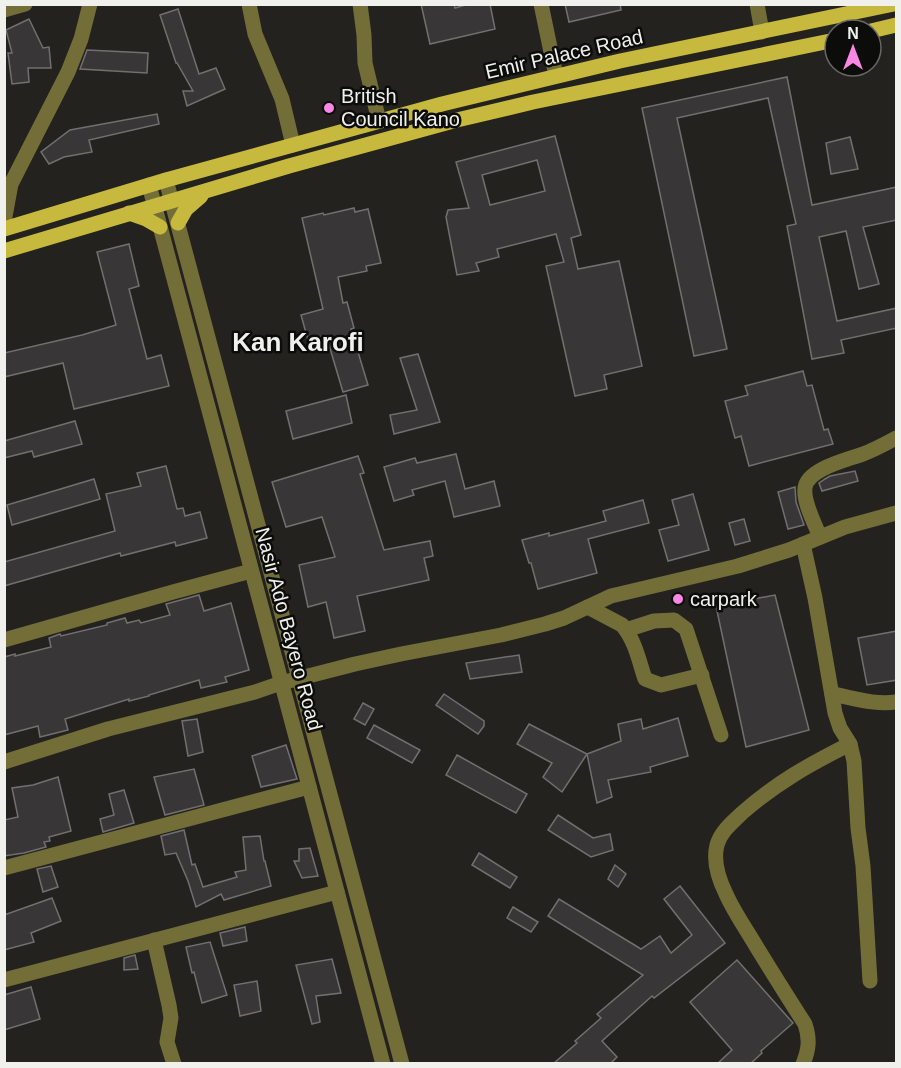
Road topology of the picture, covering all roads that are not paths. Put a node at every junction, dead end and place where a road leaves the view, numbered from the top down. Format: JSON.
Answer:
{"nodes":[{"id":1,"x":26,"y":4,"type":"edge"},
{"id":2,"x":90,"y":4,"type":"edge"},
{"id":3,"x":249,"y":4,"type":"edge"},
{"id":4,"x":360,"y":4,"type":"edge"},
{"id":5,"x":541,"y":4,"type":"edge"},
{"id":6,"x":757,"y":4,"type":"edge"},
{"id":7,"x":894,"y":4,"type":"edge"},
{"id":8,"x":4,"y":10,"type":"edge"},
{"id":9,"x":762,"y":32,"type":"junction"},
{"id":10,"x":823,"y":42,"type":"edge"},
{"id":11,"x":556,"y":76,"type":"junction"},
{"id":12,"x":442,"y":104,"type":"junction"},
{"id":13,"x":379,"y":121,"type":"junction"},
{"id":14,"x":448,"y":123,"type":"junction"},
{"id":15,"x":293,"y":145,"type":"junction"},
{"id":16,"x":166,"y":180,"type":"junction"},
{"id":17,"x":149,"y":185,"type":"junction"},
{"id":18,"x":209,"y":190,"type":"junction"},
{"id":19,"x":172,"y":201,"type":"junction"},
{"id":20,"x":154,"y":206,"type":"junction"},
{"id":21,"x":129,"y":213,"type":"junction"},
{"id":22,"x":4,"y":222,"type":"edge"},
{"id":23,"x":178,"y":223,"type":"junction"},
{"id":24,"x":160,"y":227,"type":"junction"},
{"id":25,"x":4,"y":231,"type":"edge"},
{"id":26,"x":7,"y":250,"type":"edge"},
{"id":27,"x":897,"y":438,"type":"edge"},
{"id":28,"x":897,"y":513,"type":"edge"},
{"id":29,"x":820,"y":537,"type":"junction"},
{"id":30,"x":803,"y":544,"type":"junction"},
{"id":31,"x":251,"y":572,"type":"junction"},
{"id":32,"x":588,"y":607,"type":"junction"},
{"id":33,"x":626,"y":630,"type":"junction"},
{"id":34,"x":4,"y":640,"type":"edge"},
{"id":35,"x":702,"y":675,"type":"junction"},
{"id":36,"x":299,"y":680,"type":"junction"},
{"id":37,"x":281,"y":683,"type":"junction"},
{"id":38,"x":832,"y":694,"type":"junction"},
{"id":39,"x":897,"y":702,"type":"edge"},
{"id":40,"x":721,"y":735,"type":"dead end"},
{"id":41,"x":850,"y":744,"type":"junction"},
{"id":42,"x":4,"y":762,"type":"edge"},
{"id":43,"x":309,"y":787,"type":"junction"},
{"id":44,"x":4,"y":868,"type":"edge"},
{"id":45,"x":337,"y":892,"type":"junction"},
{"id":46,"x":154,"y":940,"type":"junction"},
{"id":47,"x":4,"y":980,"type":"edge"},
{"id":48,"x":870,"y":981,"type":"dead end"},
{"id":49,"x":174,"y":1064,"type":"edge"},
{"id":50,"x":383,"y":1064,"type":"edge"},
{"id":51,"x":402,"y":1064,"type":"edge"},
{"id":52,"x":803,"y":1064,"type":"edge"}],
"edges":[{"from":1,"to":8,"type":"street"},
{"from":2,"to":22,"type":"street"},
{"from":3,"to":15,"type":"street"},
{"from":4,"to":13,"type":"street"},
{"from":5,"to":11,"type":"street"},
{"from":6,"to":9,"type":"street"},
{"from":7,"to":9,"type":"main road","name":"Emir Palace Road"},
{"from":9,"to":11,"type":"main road","name":"Emir Palace Road"},
{"from":10,"to":14,"type":"main road","name":"Emir Palace Road"},
{"from":11,"to":12,"type":"main road","name":"Emir Palace Road"},
{"from":12,"to":13,"type":"main road","name":"Emir Palace Road"},
{"from":12,"to":14,"type":"main road"},
{"from":13,"to":15,"type":"main road","name":"Emir Palace Road"},
{"from":14,"to":18,"type":"main road","name":"Emir Palace Road"},
{"from":15,"to":16,"type":"main road","name":"Emir Palace Road"},
{"from":16,"to":17,"type":"main road","name":"Emir Palace Road"},
{"from":16,"to":19,"type":"street"},
{"from":17,"to":20,"type":"street","name":"Nasir Ado Bayero Road"},
{"from":17,"to":25,"type":"main road","name":"Emir Palace Road"},
{"from":18,"to":19,"type":"main road","name":"Emir Palace Road"},
{"from":18,"to":23,"type":"main road"},
{"from":19,"to":20,"type":"main road","name":"Emir Palace Road"},
{"from":19,"to":23,"type":"street"},
{"from":20,"to":21,"type":"main road","name":"Emir Palace Road"},
{"from":20,"to":24,"type":"street","name":"Nasir Ado Bayero Road"},
{"from":21,"to":24,"type":"main road"},
{"from":21,"to":26,"type":"main road","name":"Emir Palace Road"},
{"from":23,"to":36,"type":"street"},
{"from":24,"to":31,"type":"street","name":"Nasir Ado Bayero Road"},
{"from":25,"to":26,"type":"street"},
{"from":27,"to":29,"type":"street"},
{"from":28,"to":29,"type":"street"},
{"from":29,"to":30,"type":"street"},
{"from":30,"to":32,"type":"street"},
{"from":30,"to":38,"type":"street"},
{"from":31,"to":34,"type":"street"},
{"from":31,"to":37,"type":"street","name":"Nasir Ado Bayero Road"},
{"from":32,"to":33,"type":"street"},
{"from":32,"to":36,"type":"street"},
{"from":33,"to":35,"type":"street"},
{"from":33,"to":35,"type":"street"},
{"from":35,"to":40,"type":"street"},
{"from":36,"to":37,"type":"street"},
{"from":36,"to":51,"type":"street"},
{"from":37,"to":42,"type":"street"},
{"from":37,"to":43,"type":"street","name":"Nasir Ado Bayero Road"},
{"from":38,"to":39,"type":"street"},
{"from":38,"to":41,"type":"street"},
{"from":41,"to":48,"type":"street"},
{"from":41,"to":52,"type":"street"},
{"from":43,"to":44,"type":"street"},
{"from":43,"to":45,"type":"street","name":"Nasir Ado Bayero Road"},
{"from":45,"to":46,"type":"street"},
{"from":45,"to":50,"type":"street","name":"Nasir Ado Bayero Road"},
{"from":46,"to":47,"type":"street"},
{"from":46,"to":49,"type":"street"}]}
